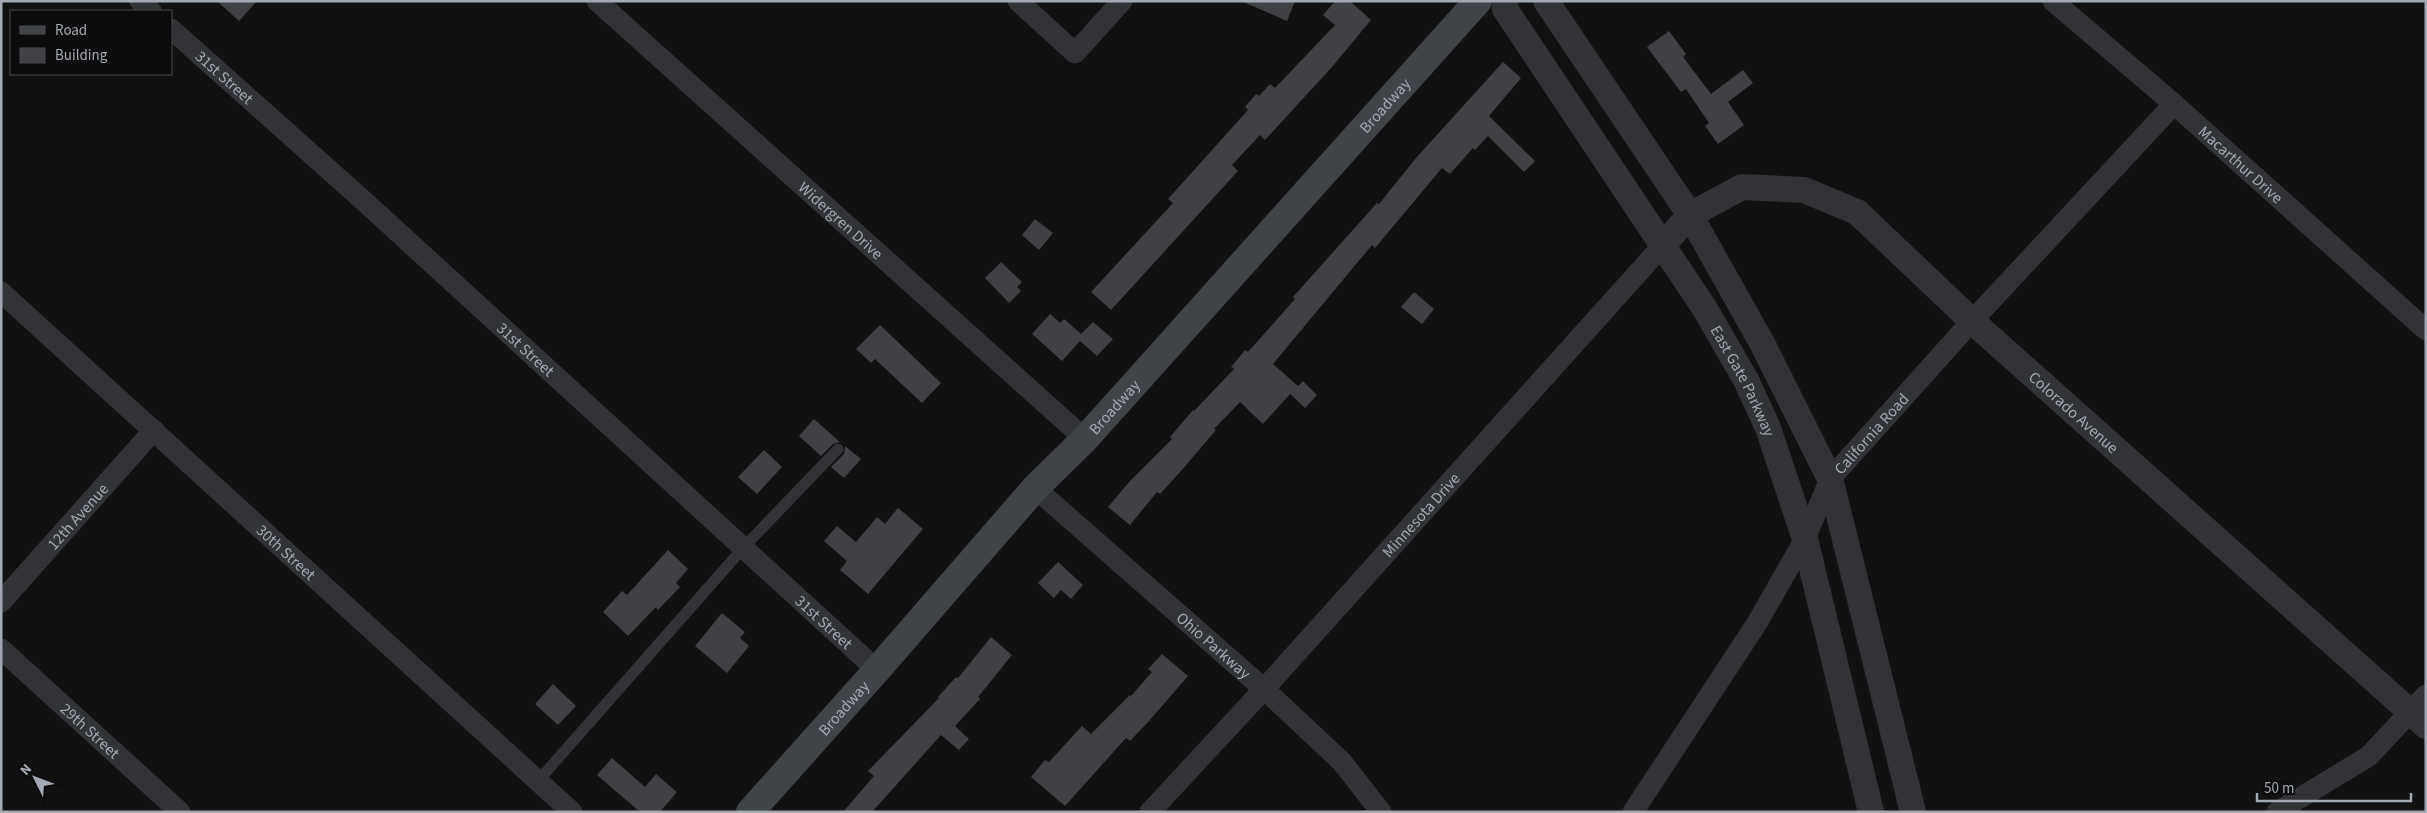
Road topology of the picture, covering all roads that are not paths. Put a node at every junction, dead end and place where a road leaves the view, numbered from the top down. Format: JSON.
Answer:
{"nodes":[{"id":1,"x":140,"y":1,"type":"edge"},
{"id":2,"x":597,"y":1,"type":"edge"},
{"id":3,"x":1018,"y":1,"type":"edge"},
{"id":4,"x":1122,"y":1,"type":"edge"},
{"id":5,"x":1478,"y":1,"type":"edge"},
{"id":6,"x":1505,"y":1,"type":"edge"},
{"id":7,"x":1546,"y":1,"type":"edge"},
{"id":8,"x":2053,"y":1,"type":"edge"},
{"id":9,"x":150,"y":10,"type":"edge"},
{"id":10,"x":172,"y":30,"type":"edge"},
{"id":11,"x":2174,"y":104,"type":"junction"},
{"id":12,"x":1690,"y":215,"type":"junction"},
{"id":13,"x":1663,"y":245,"type":"junction"},
{"id":14,"x":1,"y":292,"type":"edge"},
{"id":15,"x":1972,"y":321,"type":"junction"},
{"id":16,"x":2426,"y":330,"type":"edge"},
{"id":17,"x":154,"y":430,"type":"junction"},
{"id":18,"x":1084,"y":439,"type":"junction"},
{"id":19,"x":838,"y":448,"type":"dead end"},
{"id":20,"x":1830,"y":479,"type":"junction"},
{"id":21,"x":1035,"y":488,"type":"junction"},
{"id":22,"x":1805,"y":540,"type":"junction"},
{"id":23,"x":744,"y":547,"type":"junction"},
{"id":24,"x":1,"y":602,"type":"edge"},
{"id":25,"x":1,"y":649,"type":"edge"},
{"id":26,"x":877,"y":670,"type":"junction"},
{"id":27,"x":1264,"y":689,"type":"junction"},
{"id":28,"x":2421,"y":711,"type":"edge"},
{"id":29,"x":538,"y":781,"type":"junction"},
{"id":30,"x":180,"y":812,"type":"edge"},
{"id":31,"x":572,"y":812,"type":"edge"},
{"id":32,"x":750,"y":812,"type":"edge"},
{"id":33,"x":1150,"y":812,"type":"edge"},
{"id":34,"x":1381,"y":812,"type":"edge"},
{"id":35,"x":1633,"y":812,"type":"edge"},
{"id":36,"x":1871,"y":812,"type":"edge"},
{"id":37,"x":1913,"y":812,"type":"edge"},
{"id":38,"x":2277,"y":812,"type":"edge"}],
"edges":[{"from":1,"to":9,"type":"street"},
{"from":2,"to":18,"type":"street","name":"Widergren Drive"},
{"from":3,"to":4,"type":"street"},
{"from":5,"to":18,"type":"main road","name":"Broadway"},
{"from":6,"to":13,"type":"street","name":"East Gate Parkway"},
{"from":7,"to":12,"type":"street"},
{"from":8,"to":11,"type":"street","name":"Macarthur Drive"},
{"from":10,"to":23,"type":"street","name":"31st Street"},
{"from":11,"to":15,"type":"street","name":"California Road"},
{"from":11,"to":16,"type":"street","name":"Macarthur Drive"},
{"from":12,"to":13,"type":"street","name":"Minnesota Drive"},
{"from":12,"to":15,"type":"street","name":"Colorado Avenue"},
{"from":12,"to":20,"type":"street"},
{"from":13,"to":22,"type":"street","name":"East Gate Parkway"},
{"from":13,"to":27,"type":"street","name":"Minnesota Drive"},
{"from":14,"to":17,"type":"street","name":"30th Street"},
{"from":15,"to":20,"type":"street","name":"California Road"},
{"from":15,"to":28,"type":"street","name":"Colorado Avenue"},
{"from":17,"to":24,"type":"street","name":"12th Avenue"},
{"from":17,"to":29,"type":"street","name":"30th Street"},
{"from":18,"to":21,"type":"main road","name":"Broadway"},
{"from":19,"to":23,"type":"lane"},
{"from":20,"to":22,"type":"street","name":"California Road"},
{"from":20,"to":37,"type":"street"},
{"from":21,"to":26,"type":"main road","name":"Broadway"},
{"from":21,"to":27,"type":"street","name":"Ohio Parkway"},
{"from":22,"to":35,"type":"street","name":"California Road"},
{"from":22,"to":36,"type":"street","name":"East Gate Parkway"},
{"from":23,"to":26,"type":"street","name":"31st Street"},
{"from":23,"to":29,"type":"lane"},
{"from":25,"to":30,"type":"street","name":"29th Street"},
{"from":26,"to":32,"type":"main road","name":"Broadway"},
{"from":27,"to":33,"type":"street","name":"Minnesota Drive"},
{"from":27,"to":34,"type":"street","name":"Ohio Parkway"},
{"from":28,"to":38,"type":"street"},
{"from":29,"to":31,"type":"street","name":"30th Street"}]}
